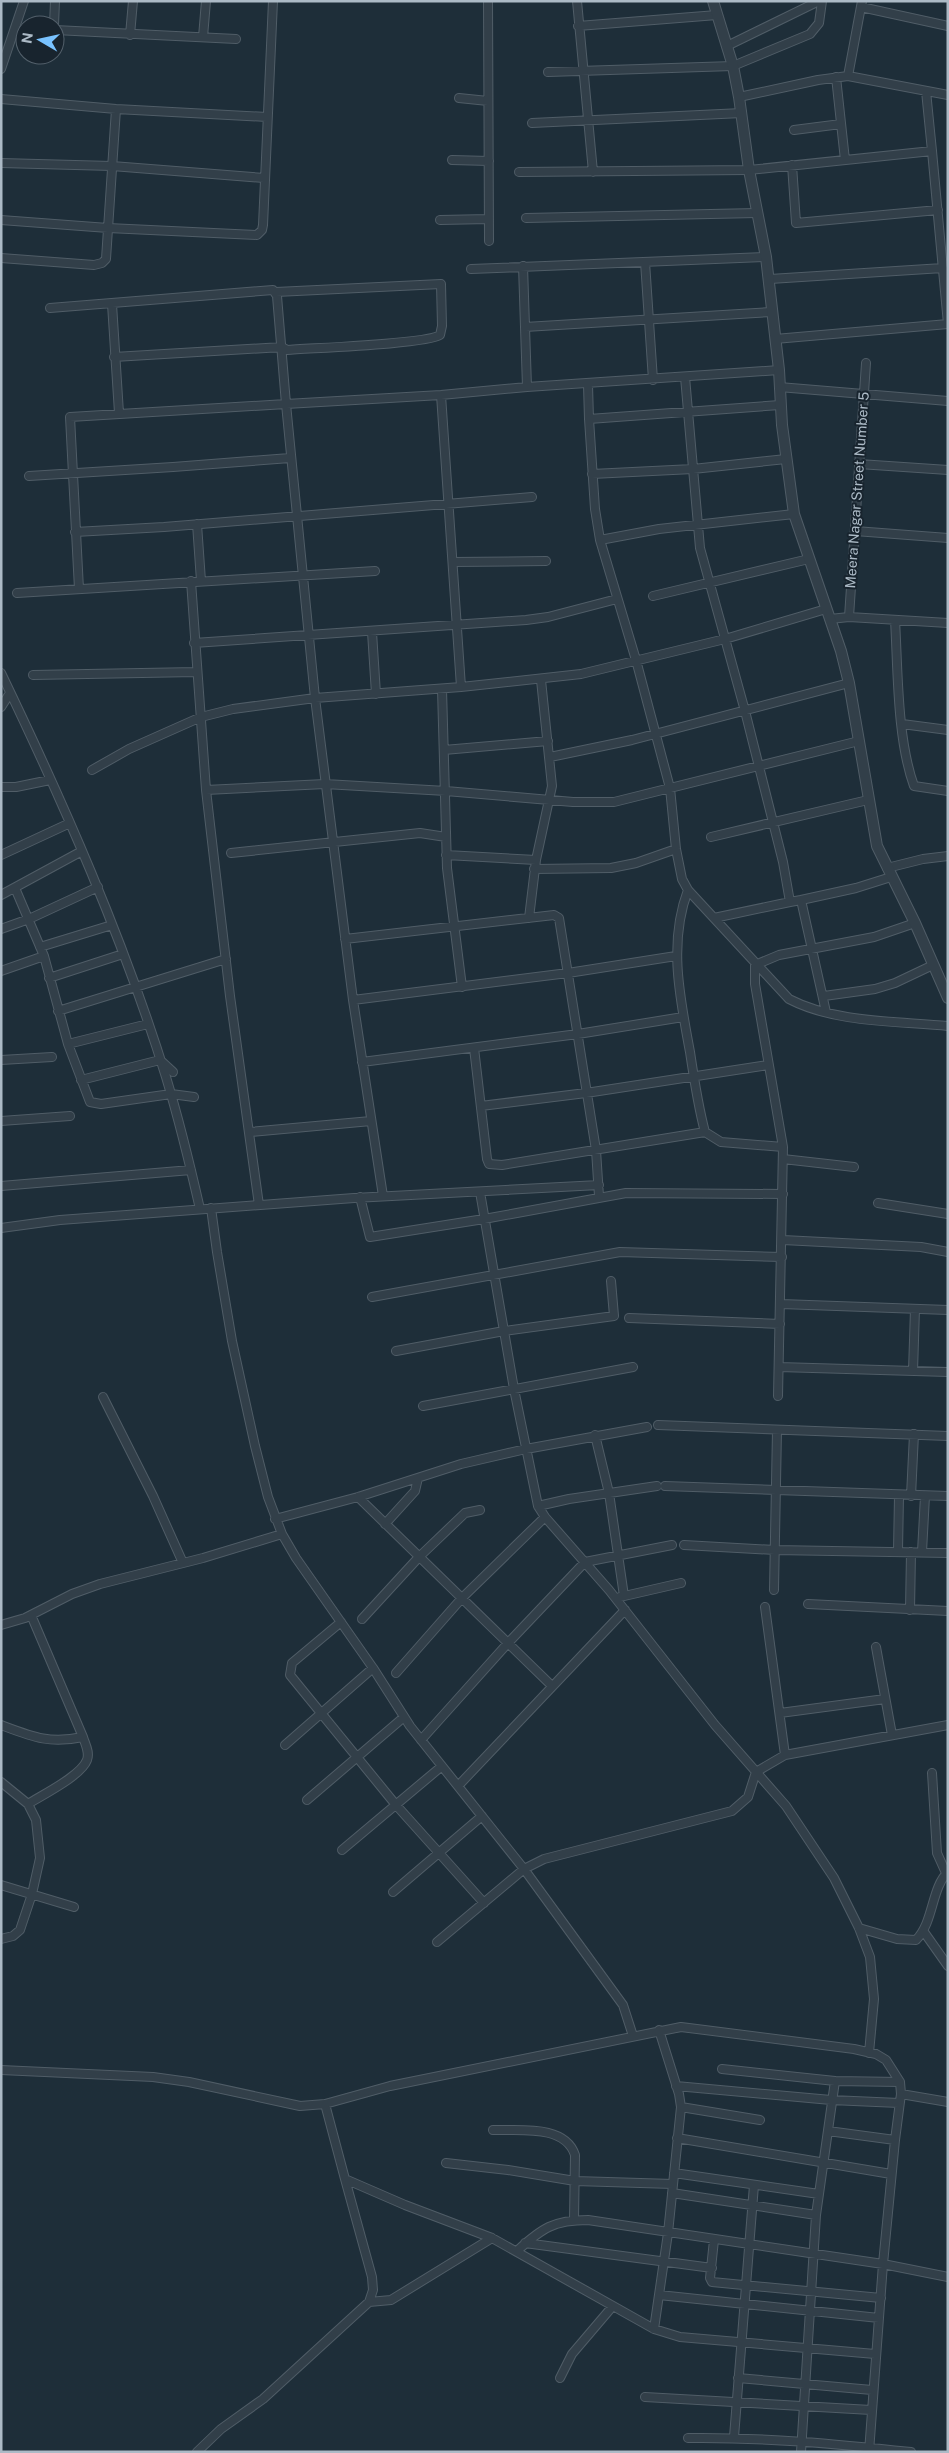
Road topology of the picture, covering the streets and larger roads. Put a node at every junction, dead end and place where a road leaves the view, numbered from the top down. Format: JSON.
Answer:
{"nodes":[{"id":1,"x":24,"y":1,"type":"edge"},
{"id":2,"x":56,"y":1,"type":"edge"},
{"id":3,"x":132,"y":1,"type":"edge"},
{"id":4,"x":206,"y":1,"type":"edge"},
{"id":5,"x":273,"y":1,"type":"edge"},
{"id":6,"x":488,"y":1,"type":"edge"},
{"id":7,"x":577,"y":1,"type":"edge"},
{"id":8,"x":713,"y":1,"type":"edge"},
{"id":9,"x":821,"y":1,"type":"edge"},
{"id":10,"x":862,"y":4,"type":"edge"},
{"id":11,"x":20,"y":15,"type":"edge"},
{"id":12,"x":55,"y":15,"type":"edge"},
{"id":13,"x":717,"y":15,"type":"junction"},
{"id":14,"x":578,"y":26,"type":"junction"},
{"id":15,"x":948,"y":26,"type":"edge"},
{"id":16,"x":15,"y":29,"type":"edge"},
{"id":17,"x":65,"y":31,"type":"edge"},
{"id":18,"x":130,"y":35,"type":"junction"},
{"id":19,"x":203,"y":37,"type":"junction"},
{"id":20,"x":236,"y":39,"type":"dead end"},
{"id":21,"x":727,"y":46,"type":"junction"},
{"id":22,"x":3,"y":58,"type":"edge"},
{"id":23,"x":732,"y":66,"type":"junction"},
{"id":24,"x":1,"y":69,"type":"edge"},
{"id":25,"x":582,"y":71,"type":"junction"},
{"id":26,"x":548,"y":72,"type":"dead end"},
{"id":27,"x":848,"y":76,"type":"junction"},
{"id":28,"x":836,"y":77,"type":"junction"},
{"id":29,"x":926,"y":91,"type":"junction"},
{"id":30,"x":948,"y":95,"type":"edge"},
{"id":31,"x":739,"y":96,"type":"junction"},
{"id":32,"x":460,"y":98,"type":"dead end"},
{"id":33,"x":1,"y":99,"type":"edge"},
{"id":34,"x":488,"y":101,"type":"junction"},
{"id":35,"x":116,"y":109,"type":"junction"},
{"id":36,"x":742,"y":113,"type":"junction"},
{"id":37,"x":267,"y":117,"type":"junction"},
{"id":38,"x":587,"y":119,"type":"junction"},
{"id":39,"x":532,"y":123,"type":"dead end"},
{"id":40,"x":841,"y":124,"type":"junction"},
{"id":41,"x":794,"y":130,"type":"dead end"},
{"id":42,"x":932,"y":151,"type":"junction"},
{"id":43,"x":452,"y":160,"type":"dead end"},
{"id":44,"x":845,"y":160,"type":"junction"},
{"id":45,"x":489,"y":161,"type":"junction"},
{"id":46,"x":1,"y":163,"type":"edge"},
{"id":47,"x":792,"y":165,"type":"junction"},
{"id":48,"x":112,"y":166,"type":"junction"},
{"id":49,"x":749,"y":170,"type":"junction"},
{"id":50,"x":519,"y":172,"type":"dead end"},
{"id":51,"x":593,"y":172,"type":"junction"},
{"id":52,"x":264,"y":178,"type":"junction"},
{"id":53,"x":938,"y":210,"type":"junction"},
{"id":54,"x":757,"y":213,"type":"junction"},
{"id":55,"x":526,"y":218,"type":"dead end"},
{"id":56,"x":489,"y":219,"type":"junction"},
{"id":57,"x":1,"y":220,"type":"edge"},
{"id":58,"x":440,"y":220,"type":"dead end"},
{"id":59,"x":108,"y":228,"type":"junction"},
{"id":60,"x":489,"y":241,"type":"dead end"},
{"id":61,"x":1,"y":258,"type":"edge"},
{"id":62,"x":766,"y":258,"type":"junction"},
{"id":63,"x":645,"y":262,"type":"junction"},
{"id":64,"x":523,"y":266,"type":"junction"},
{"id":65,"x":942,"y":268,"type":"junction"},
{"id":66,"x":472,"y":269,"type":"dead end"},
{"id":67,"x":770,"y":279,"type":"junction"},
{"id":68,"x":276,"y":292,"type":"junction"},
{"id":69,"x":112,"y":304,"type":"junction"},
{"id":70,"x":50,"y":308,"type":"dead end"},
{"id":71,"x":772,"y":312,"type":"junction"},
{"id":72,"x":649,"y":320,"type":"junction"},
{"id":73,"x":525,"y":327,"type":"junction"},
{"id":74,"x":775,"y":339,"type":"junction"},
{"id":75,"x":282,"y":347,"type":"junction"},
{"id":76,"x":114,"y":357,"type":"junction"},
{"id":77,"x":866,"y":363,"type":"dead end"},
{"id":78,"x":778,"y":370,"type":"junction"},
{"id":79,"x":685,"y":377,"type":"junction"},
{"id":80,"x":653,"y":380,"type":"junction"},
{"id":81,"x":588,"y":385,"type":"junction"},
{"id":82,"x":527,"y":387,"type":"junction"},
{"id":83,"x":780,"y":387,"type":"junction"},
{"id":84,"x":864,"y":394,"type":"junction"},
{"id":85,"x":441,"y":395,"type":"junction"},
{"id":86,"x":948,"y":401,"type":"edge"},
{"id":87,"x":286,"y":404,"type":"junction"},
{"id":88,"x":780,"y":404,"type":"junction"},
{"id":89,"x":119,"y":413,"type":"junction"},
{"id":90,"x":688,"y":413,"type":"junction"},
{"id":91,"x":589,"y":419,"type":"junction"},
{"id":92,"x":290,"y":458,"type":"junction"},
{"id":93,"x":786,"y":459,"type":"junction"},
{"id":94,"x":859,"y":464,"type":"junction"},
{"id":95,"x":693,"y":469,"type":"junction"},
{"id":96,"x":948,"y":470,"type":"edge"},
{"id":97,"x":71,"y":473,"type":"junction"},
{"id":98,"x":592,"y":474,"type":"junction"},
{"id":99,"x":29,"y":476,"type":"dead end"},
{"id":100,"x":532,"y":497,"type":"dead end"},
{"id":101,"x":447,"y":504,"type":"junction"},
{"id":102,"x":794,"y":514,"type":"junction"},
{"id":103,"x":297,"y":516,"type":"junction"},
{"id":104,"x":197,"y":524,"type":"junction"},
{"id":105,"x":697,"y":524,"type":"junction"},
{"id":106,"x":855,"y":531,"type":"junction"},
{"id":107,"x":75,"y":532,"type":"junction"},
{"id":108,"x":948,"y":538,"type":"edge"},
{"id":109,"x":600,"y":540,"type":"junction"},
{"id":110,"x":809,"y":559,"type":"junction"},
{"id":111,"x":546,"y":561,"type":"dead end"},
{"id":112,"x":453,"y":562,"type":"junction"},
{"id":113,"x":376,"y":571,"type":"dead end"},
{"id":114,"x":302,"y":576,"type":"junction"},
{"id":115,"x":191,"y":581,"type":"junction"},
{"id":116,"x":201,"y":581,"type":"junction"},
{"id":117,"x":710,"y":582,"type":"junction"},
{"id":118,"x":80,"y":589,"type":"junction"},
{"id":119,"x":17,"y":593,"type":"dead end"},
{"id":120,"x":653,"y":596,"type":"dead end"},
{"id":121,"x":617,"y":599,"type":"junction"},
{"id":122,"x":828,"y":614,"type":"junction"},
{"id":123,"x":849,"y":617,"type":"junction"},
{"id":124,"x":894,"y":620,"type":"junction"},
{"id":125,"x":948,"y":623,"type":"edge"},
{"id":126,"x":456,"y":624,"type":"junction"},
{"id":127,"x":372,"y":632,"type":"junction"},
{"id":128,"x":308,"y":636,"type":"junction"},
{"id":129,"x":725,"y":639,"type":"junction"},
{"id":130,"x":194,"y":643,"type":"junction"},
{"id":131,"x":636,"y":660,"type":"junction"},
{"id":132,"x":196,"y":672,"type":"junction"},
{"id":133,"x":33,"y":675,"type":"dead end"},
{"id":134,"x":2,"y":677,"type":"edge"},
{"id":135,"x":541,"y":680,"type":"junction"},
{"id":136,"x":849,"y":683,"type":"junction"},
{"id":137,"x":461,"y":687,"type":"junction"},
{"id":138,"x":442,"y":689,"type":"junction"},
{"id":139,"x":10,"y":693,"type":"junction"},
{"id":140,"x":376,"y":694,"type":"junction"},
{"id":141,"x":315,"y":698,"type":"junction"},
{"id":142,"x":1,"y":707,"type":"edge"},
{"id":143,"x":745,"y":711,"type":"junction"},
{"id":144,"x":201,"y":717,"type":"junction"},
{"id":145,"x":902,"y":724,"type":"junction"},
{"id":146,"x":948,"y":730,"type":"edge"},
{"id":147,"x":656,"y":734,"type":"junction"},
{"id":148,"x":548,"y":741,"type":"junction"},
{"id":149,"x":859,"y":741,"type":"junction"},
{"id":150,"x":444,"y":750,"type":"junction"},
{"id":151,"x":550,"y":757,"type":"junction"},
{"id":152,"x":758,"y":767,"type":"junction"},
{"id":153,"x":92,"y":770,"type":"dead end"},
{"id":154,"x":50,"y":780,"type":"junction"},
{"id":155,"x":326,"y":784,"type":"junction"},
{"id":156,"x":1,"y":787,"type":"edge"},
{"id":157,"x":670,"y":788,"type":"junction"},
{"id":158,"x":206,"y":790,"type":"junction"},
{"id":159,"x":446,"y":791,"type":"junction"},
{"id":160,"x":948,"y":791,"type":"edge"},
{"id":161,"x":550,"y":799,"type":"junction"},
{"id":162,"x":868,"y":800,"type":"junction"},
{"id":163,"x":70,"y":822,"type":"junction"},
{"id":164,"x":772,"y":823,"type":"junction"},
{"id":165,"x":711,"y":837,"type":"dead end"},
{"id":166,"x":446,"y":838,"type":"junction"},
{"id":167,"x":333,"y":841,"type":"junction"},
{"id":168,"x":676,"y":849,"type":"junction"},
{"id":169,"x":82,"y":851,"type":"junction"},
{"id":170,"x":231,"y":854,"type":"dead end"},
{"id":171,"x":1,"y":855,"type":"edge"},
{"id":172,"x":446,"y":855,"type":"junction"},
{"id":173,"x":948,"y":856,"type":"edge"},
{"id":174,"x":536,"y":860,"type":"junction"},
{"id":175,"x":534,"y":869,"type":"junction"},
{"id":176,"x":889,"y":873,"type":"junction"},
{"id":177,"x":15,"y":888,"type":"junction"},
{"id":178,"x":98,"y":888,"type":"junction"},
{"id":179,"x":688,"y":890,"type":"junction"},
{"id":180,"x":1,"y":895,"type":"edge"},
{"id":181,"x":802,"y":900,"type":"junction"},
{"id":182,"x":790,"y":902,"type":"junction"},
{"id":183,"x":529,"y":918,"type":"junction"},
{"id":184,"x":714,"y":918,"type":"junction"},
{"id":185,"x":29,"y":919,"type":"junction"},
{"id":186,"x":915,"y":923,"type":"junction"},
{"id":187,"x":112,"y":925,"type":"junction"},
{"id":188,"x":454,"y":926,"type":"junction"},
{"id":189,"x":1,"y":929,"type":"edge"},
{"id":190,"x":345,"y":939,"type":"junction"},
{"id":191,"x":40,"y":947,"type":"junction"},
{"id":192,"x":814,"y":949,"type":"junction"},
{"id":193,"x":123,"y":954,"type":"junction"},
{"id":194,"x":44,"y":956,"type":"junction"},
{"id":195,"x":676,"y":956,"type":"junction"},
{"id":196,"x":226,"y":959,"type":"junction"},
{"id":197,"x":755,"y":965,"type":"junction"},
{"id":198,"x":933,"y":965,"type":"junction"},
{"id":199,"x":1,"y":971,"type":"edge"},
{"id":200,"x":568,"y":973,"type":"junction"},
{"id":201,"x":49,"y":978,"type":"junction"},
{"id":202,"x":462,"y":987,"type":"junction"},
{"id":203,"x":135,"y":988,"type":"junction"},
{"id":204,"x":824,"y":996,"type":"junction"},
{"id":205,"x":948,"y":998,"type":"edge"},
{"id":206,"x":353,"y":1000,"type":"junction"},
{"id":207,"x":58,"y":1011,"type":"junction"},
{"id":208,"x":826,"y":1012,"type":"junction"},
{"id":209,"x":683,"y":1017,"type":"junction"},
{"id":210,"x":148,"y":1024,"type":"junction"},
{"id":211,"x":948,"y":1026,"type":"edge"},
{"id":212,"x":578,"y":1034,"type":"junction"},
{"id":213,"x":68,"y":1044,"type":"junction"},
{"id":214,"x":474,"y":1048,"type":"junction"},
{"id":215,"x":52,"y":1057,"type":"dead end"},
{"id":216,"x":1,"y":1060,"type":"edge"},
{"id":217,"x":160,"y":1060,"type":"junction"},
{"id":218,"x":362,"y":1062,"type":"junction"},
{"id":219,"x":768,"y":1065,"type":"junction"},
{"id":220,"x":173,"y":1072,"type":"dead end"},
{"id":221,"x":694,"y":1076,"type":"junction"},
{"id":222,"x":81,"y":1080,"type":"junction"},
{"id":223,"x":586,"y":1093,"type":"junction"},
{"id":224,"x":171,"y":1094,"type":"junction"},
{"id":225,"x":194,"y":1098,"type":"dead end"},
{"id":226,"x":481,"y":1106,"type":"junction"},
{"id":227,"x":70,"y":1116,"type":"dead end"},
{"id":228,"x":1,"y":1121,"type":"edge"},
{"id":229,"x":371,"y":1121,"type":"junction"},
{"id":230,"x":250,"y":1132,"type":"junction"},
{"id":231,"x":705,"y":1132,"type":"junction"},
{"id":232,"x":783,"y":1147,"type":"junction"},
{"id":233,"x":596,"y":1150,"type":"junction"},
{"id":234,"x":783,"y":1159,"type":"junction"},
{"id":235,"x":854,"y":1167,"type":"dead end"},
{"id":236,"x":191,"y":1170,"type":"junction"},
{"id":237,"x":1,"y":1186,"type":"edge"},
{"id":238,"x":599,"y":1186,"type":"junction"},
{"id":239,"x":480,"y":1192,"type":"junction"},
{"id":240,"x":783,"y":1194,"type":"junction"},
{"id":241,"x":383,"y":1196,"type":"junction"},
{"id":242,"x":599,"y":1196,"type":"junction"},
{"id":243,"x":360,"y":1197,"type":"junction"},
{"id":244,"x":878,"y":1203,"type":"dead end"},
{"id":245,"x":259,"y":1204,"type":"junction"},
{"id":246,"x":211,"y":1208,"type":"junction"},
{"id":247,"x":200,"y":1209,"type":"junction"},
{"id":248,"x":948,"y":1214,"type":"edge"},
{"id":249,"x":484,"y":1219,"type":"junction"},
{"id":250,"x":1,"y":1228,"type":"edge"},
{"id":251,"x":783,"y":1240,"type":"junction"},
{"id":252,"x":948,"y":1252,"type":"edge"},
{"id":253,"x":782,"y":1257,"type":"junction"},
{"id":254,"x":494,"y":1274,"type":"junction"},
{"id":255,"x":611,"y":1281,"type":"dead end"},
{"id":256,"x":372,"y":1297,"type":"dead end"},
{"id":257,"x":781,"y":1304,"type":"junction"},
{"id":258,"x":915,"y":1309,"type":"junction"},
{"id":259,"x":948,"y":1310,"type":"edge"},
{"id":260,"x":629,"y":1318,"type":"dead end"},
{"id":261,"x":780,"y":1324,"type":"junction"},
{"id":262,"x":504,"y":1331,"type":"junction"},
{"id":263,"x":396,"y":1351,"type":"dead end"},
{"id":264,"x":633,"y":1367,"type":"dead end"},
{"id":265,"x":779,"y":1367,"type":"junction"},
{"id":266,"x":913,"y":1372,"type":"junction"},
{"id":267,"x":948,"y":1372,"type":"edge"},
{"id":268,"x":514,"y":1389,"type":"junction"},
{"id":269,"x":778,"y":1396,"type":"dead end"},
{"id":270,"x":103,"y":1397,"type":"dead end"},
{"id":271,"x":424,"y":1406,"type":"dead end"},
{"id":272,"x":658,"y":1425,"type":"dead end"},
{"id":273,"x":647,"y":1427,"type":"dead end"},
{"id":274,"x":777,"y":1430,"type":"junction"},
{"id":275,"x":914,"y":1434,"type":"junction"},
{"id":276,"x":595,"y":1435,"type":"junction"},
{"id":277,"x":948,"y":1436,"type":"edge"},
{"id":278,"x":526,"y":1449,"type":"junction"},
{"id":279,"x":418,"y":1478,"type":"junction"},
{"id":280,"x":774,"y":1492,"type":"junction"},
{"id":281,"x":609,"y":1493,"type":"junction"},
{"id":282,"x":899,"y":1496,"type":"junction"},
{"id":283,"x":911,"y":1496,"type":"junction"},
{"id":284,"x":925,"y":1496,"type":"junction"},
{"id":285,"x":948,"y":1496,"type":"edge"},
{"id":286,"x":358,"y":1497,"type":"junction"},
{"id":287,"x":538,"y":1506,"type":"junction"},
{"id":288,"x":480,"y":1510,"type":"dead end"},
{"id":289,"x":545,"y":1517,"type":"junction"},
{"id":290,"x":275,"y":1519,"type":"junction"},
{"id":291,"x":385,"y":1524,"type":"junction"},
{"id":292,"x":282,"y":1534,"type":"junction"},
{"id":293,"x":672,"y":1545,"type":"dead end"},
{"id":294,"x":684,"y":1545,"type":"dead end"},
{"id":295,"x":775,"y":1550,"type":"junction"},
{"id":296,"x":898,"y":1551,"type":"junction"},
{"id":297,"x":910,"y":1552,"type":"junction"},
{"id":298,"x":922,"y":1552,"type":"junction"},
{"id":299,"x":948,"y":1553,"type":"edge"},
{"id":300,"x":619,"y":1555,"type":"junction"},
{"id":301,"x":419,"y":1557,"type":"junction"},
{"id":302,"x":585,"y":1562,"type":"junction"},
{"id":303,"x":183,"y":1563,"type":"junction"},
{"id":304,"x":682,"y":1582,"type":"dead end"},
{"id":305,"x":774,"y":1590,"type":"dead end"},
{"id":306,"x":624,"y":1596,"type":"junction"},
{"id":307,"x":462,"y":1598,"type":"junction"},
{"id":308,"x":615,"y":1598,"type":"junction"},
{"id":309,"x":808,"y":1604,"type":"dead end"},
{"id":310,"x":765,"y":1607,"type":"dead end"},
{"id":311,"x":625,"y":1610,"type":"junction"},
{"id":312,"x":910,"y":1610,"type":"junction"},
{"id":313,"x":948,"y":1612,"type":"edge"},
{"id":314,"x":31,"y":1615,"type":"junction"},
{"id":315,"x":362,"y":1619,"type":"dead end"},
{"id":316,"x":341,"y":1622,"type":"junction"},
{"id":317,"x":1,"y":1625,"type":"edge"},
{"id":318,"x":508,"y":1643,"type":"junction"},
{"id":319,"x":876,"y":1647,"type":"dead end"},
{"id":320,"x":374,"y":1668,"type":"junction"},
{"id":321,"x":396,"y":1673,"type":"dead end"},
{"id":322,"x":552,"y":1686,"type":"junction"},
{"id":323,"x":885,"y":1699,"type":"junction"},
{"id":324,"x":322,"y":1713,"type":"junction"},
{"id":325,"x":780,"y":1713,"type":"junction"},
{"id":326,"x":404,"y":1717,"type":"junction"},
{"id":327,"x":1,"y":1725,"type":"edge"},
{"id":328,"x":948,"y":1725,"type":"edge"},
{"id":329,"x":892,"y":1736,"type":"junction"},
{"id":330,"x":83,"y":1737,"type":"junction"},
{"id":331,"x":421,"y":1740,"type":"junction"},
{"id":332,"x":285,"y":1745,"type":"dead end"},
{"id":333,"x":786,"y":1755,"type":"junction"},
{"id":334,"x":358,"y":1757,"type":"junction"},
{"id":335,"x":442,"y":1766,"type":"junction"},
{"id":336,"x":756,"y":1772,"type":"junction"},
{"id":337,"x":932,"y":1773,"type":"dead end"},
{"id":338,"x":1,"y":1782,"type":"edge"},
{"id":339,"x":458,"y":1786,"type":"junction"},
{"id":340,"x":307,"y":1800,"type":"dead end"},
{"id":341,"x":28,"y":1804,"type":"junction"},
{"id":342,"x":396,"y":1805,"type":"junction"},
{"id":343,"x":482,"y":1816,"type":"junction"},
{"id":344,"x":342,"y":1850,"type":"dead end"},
{"id":345,"x":439,"y":1853,"type":"junction"},
{"id":346,"x":524,"y":1869,"type":"junction"},
{"id":347,"x":947,"y":1872,"type":"edge"},
{"id":348,"x":1,"y":1885,"type":"edge"},
{"id":349,"x":393,"y":1892,"type":"dead end"},
{"id":350,"x":32,"y":1894,"type":"junction"},
{"id":351,"x":484,"y":1903,"type":"junction"},
{"id":352,"x":74,"y":1907,"type":"dead end"},
{"id":353,"x":859,"y":1928,"type":"junction"},
{"id":354,"x":924,"y":1932,"type":"junction"},
{"id":355,"x":1,"y":1939,"type":"edge"},
{"id":356,"x":437,"y":1942,"type":"dead end"},
{"id":357,"x":948,"y":1966,"type":"edge"},
{"id":358,"x":659,"y":2030,"type":"junction"},
{"id":359,"x":634,"y":2036,"type":"junction"},
{"id":360,"x":869,"y":2053,"type":"junction"},
{"id":361,"x":722,"y":2069,"type":"dead end"},
{"id":362,"x":1,"y":2070,"type":"edge"},
{"id":363,"x":834,"y":2081,"type":"junction"},
{"id":364,"x":900,"y":2082,"type":"junction"},
{"id":365,"x":676,"y":2086,"type":"junction"},
{"id":366,"x":902,"y":2094,"type":"junction"},
{"id":367,"x":831,"y":2100,"type":"junction"},
{"id":368,"x":948,"y":2102,"type":"edge"},
{"id":369,"x":899,"y":2103,"type":"junction"},
{"id":370,"x":325,"y":2104,"type":"junction"},
{"id":371,"x":680,"y":2107,"type":"junction"},
{"id":372,"x":760,"y":2120,"type":"dead end"},
{"id":373,"x":493,"y":2130,"type":"dead end"},
{"id":374,"x":828,"y":2131,"type":"junction"},
{"id":375,"x":678,"y":2138,"type":"junction"},
{"id":376,"x":895,"y":2140,"type":"junction"},
{"id":377,"x":446,"y":2163,"type":"dead end"},
{"id":378,"x":822,"y":2163,"type":"junction"},
{"id":379,"x":674,"y":2173,"type":"junction"},
{"id":380,"x":892,"y":2174,"type":"junction"},
{"id":381,"x":345,"y":2179,"type":"junction"},
{"id":382,"x":575,"y":2181,"type":"junction"},
{"id":383,"x":754,"y":2185,"type":"junction"},
{"id":384,"x":672,"y":2189,"type":"junction"},
{"id":385,"x":819,"y":2194,"type":"junction"},
{"id":386,"x":752,"y":2205,"type":"junction"},
{"id":387,"x":816,"y":2215,"type":"junction"},
{"id":388,"x":574,"y":2220,"type":"junction"},
{"id":389,"x":668,"y":2233,"type":"junction"},
{"id":390,"x":492,"y":2238,"type":"junction"},
{"id":391,"x":714,"y":2240,"type":"junction"},
{"id":392,"x":525,"y":2243,"type":"junction"},
{"id":393,"x":748,"y":2244,"type":"junction"},
{"id":394,"x":517,"y":2251,"type":"junction"},
{"id":395,"x":814,"y":2254,"type":"junction"},
{"id":396,"x":664,"y":2262,"type":"junction"},
{"id":397,"x":883,"y":2264,"type":"junction"},
{"id":398,"x":712,"y":2268,"type":"junction"},
{"id":399,"x":948,"y":2277,"type":"edge"},
{"id":400,"x":745,"y":2286,"type":"junction"},
{"id":401,"x":811,"y":2292,"type":"junction"},
{"id":402,"x":659,"y":2295,"type":"junction"},
{"id":403,"x":881,"y":2298,"type":"junction"},
{"id":404,"x":368,"y":2302,"type":"junction"},
{"id":405,"x":743,"y":2306,"type":"junction"},
{"id":406,"x":612,"y":2307,"type":"junction"},
{"id":407,"x":810,"y":2311,"type":"junction"},
{"id":408,"x":880,"y":2318,"type":"junction"},
{"id":409,"x":654,"y":2329,"type":"junction"},
{"id":410,"x":740,"y":2342,"type":"junction"},
{"id":411,"x":807,"y":2348,"type":"junction"},
{"id":412,"x":875,"y":2354,"type":"junction"},
{"id":413,"x":560,"y":2378,"type":"dead end"},
{"id":414,"x":738,"y":2378,"type":"junction"},
{"id":415,"x":805,"y":2384,"type":"junction"},
{"id":416,"x":872,"y":2390,"type":"junction"},
{"id":417,"x":645,"y":2397,"type":"dead end"},
{"id":418,"x":737,"y":2402,"type":"junction"},
{"id":419,"x":804,"y":2405,"type":"junction"},
{"id":420,"x":871,"y":2410,"type":"junction"},
{"id":421,"x":734,"y":2437,"type":"junction"},
{"id":422,"x":688,"y":2438,"type":"dead end"},
{"id":423,"x":802,"y":2440,"type":"junction"},
{"id":424,"x":868,"y":2450,"type":"edge"},
{"id":425,"x":198,"y":2452,"type":"edge"},
{"id":426,"x":801,"y":2452,"type":"edge"},
{"id":427,"x":912,"y":2452,"type":"edge"}],
"edges":[{"from":1,"to":11,"type":"street"},
{"from":2,"to":12,"type":"street"},
{"from":3,"to":18,"type":"street"},
{"from":4,"to":19,"type":"street"},
{"from":5,"to":37,"type":"street"},
{"from":6,"to":34,"type":"street"},
{"from":7,"to":14,"type":"street"},
{"from":8,"to":13,"type":"street"},
{"from":9,"to":21,"type":"street"},
{"from":9,"to":23,"type":"street"},
{"from":10,"to":15,"type":"street"},
{"from":10,"to":27,"type":"street"},
{"from":13,"to":14,"type":"street"},
{"from":13,"to":21,"type":"street"},
{"from":14,"to":25,"type":"street"},
{"from":16,"to":22,"type":"street"},
{"from":17,"to":18,"type":"street"},
{"from":18,"to":19,"type":"street"},
{"from":19,"to":20,"type":"street"},
{"from":21,"to":23,"type":"street"},
{"from":22,"to":24,"type":"street"},
{"from":23,"to":25,"type":"street"},
{"from":23,"to":31,"type":"street"},
{"from":25,"to":26,"type":"street"},
{"from":25,"to":38,"type":"street"},
{"from":27,"to":28,"type":"street"},
{"from":27,"to":29,"type":"street"},
{"from":28,"to":31,"type":"street"},
{"from":28,"to":40,"type":"street"},
{"from":29,"to":30,"type":"street"},
{"from":29,"to":42,"type":"street"},
{"from":31,"to":36,"type":"street"},
{"from":32,"to":34,"type":"street"},
{"from":33,"to":35,"type":"street"},
{"from":34,"to":45,"type":"street"},
{"from":35,"to":37,"type":"street"},
{"from":35,"to":48,"type":"street"},
{"from":36,"to":38,"type":"street"},
{"from":36,"to":49,"type":"street"},
{"from":37,"to":52,"type":"street"},
{"from":38,"to":39,"type":"street"},
{"from":38,"to":51,"type":"street"},
{"from":40,"to":41,"type":"street"},
{"from":40,"to":44,"type":"street"},
{"from":42,"to":44,"type":"street"},
{"from":42,"to":53,"type":"street"},
{"from":43,"to":45,"type":"street"},
{"from":44,"to":47,"type":"street"},
{"from":45,"to":56,"type":"street"},
{"from":46,"to":48,"type":"street"},
{"from":47,"to":49,"type":"street"},
{"from":47,"to":53,"type":"street"},
{"from":48,"to":52,"type":"street"},
{"from":48,"to":59,"type":"street"},
{"from":49,"to":51,"type":"street"},
{"from":49,"to":54,"type":"street"},
{"from":50,"to":51,"type":"street"},
{"from":52,"to":59,"type":"street"},
{"from":53,"to":65,"type":"street"},
{"from":54,"to":55,"type":"street"},
{"from":54,"to":62,"type":"street"},
{"from":56,"to":58,"type":"street"},
{"from":56,"to":60,"type":"street"},
{"from":57,"to":59,"type":"street"},
{"from":59,"to":61,"type":"street"},
{"from":62,"to":63,"type":"street"},
{"from":62,"to":67,"type":"street"},
{"from":63,"to":64,"type":"street"},
{"from":63,"to":72,"type":"street"},
{"from":64,"to":66,"type":"street"},
{"from":64,"to":73,"type":"street"},
{"from":65,"to":67,"type":"street"},
{"from":65,"to":74,"type":"street"},
{"from":67,"to":71,"type":"street"},
{"from":68,"to":69,"type":"street"},
{"from":68,"to":75,"type":"street"},
{"from":68,"to":75,"type":"street"},
{"from":69,"to":70,"type":"street"},
{"from":69,"to":76,"type":"street"},
{"from":71,"to":72,"type":"street"},
{"from":71,"to":74,"type":"street"},
{"from":72,"to":73,"type":"street"},
{"from":72,"to":80,"type":"street"},
{"from":73,"to":82,"type":"street"},
{"from":74,"to":78,"type":"street"},
{"from":75,"to":76,"type":"street"},
{"from":75,"to":87,"type":"street"},
{"from":76,"to":89,"type":"street"},
{"from":77,"to":84,"type":"street","name":"Meera Nagar Street Number 5"},
{"from":78,"to":79,"type":"street"},
{"from":78,"to":83,"type":"street"},
{"from":79,"to":80,"type":"street"},
{"from":79,"to":90,"type":"street"},
{"from":80,"to":81,"type":"street"},
{"from":81,"to":82,"type":"street"},
{"from":81,"to":91,"type":"street"},
{"from":82,"to":85,"type":"street"},
{"from":83,"to":84,"type":"street"},
{"from":83,"to":88,"type":"street"},
{"from":84,"to":86,"type":"street"},
{"from":84,"to":94,"type":"street","name":"Meera Nagar Street Number 5"},
{"from":85,"to":87,"type":"street"},
{"from":85,"to":101,"type":"street"},
{"from":87,"to":89,"type":"street"},
{"from":87,"to":92,"type":"street"},
{"from":88,"to":90,"type":"street"},
{"from":88,"to":93,"type":"street"},
{"from":89,"to":97,"type":"street"},
{"from":90,"to":91,"type":"street"},
{"from":90,"to":95,"type":"street"},
{"from":91,"to":98,"type":"street"},
{"from":92,"to":97,"type":"street"},
{"from":92,"to":103,"type":"street"},
{"from":93,"to":95,"type":"street"},
{"from":93,"to":102,"type":"street"},
{"from":94,"to":96,"type":"street"},
{"from":94,"to":106,"type":"street","name":"Meera Nagar Street Number 5"},
{"from":95,"to":98,"type":"street"},
{"from":95,"to":105,"type":"street"},
{"from":97,"to":99,"type":"street"},
{"from":97,"to":107,"type":"street"},
{"from":98,"to":109,"type":"street"},
{"from":100,"to":101,"type":"street"},
{"from":101,"to":103,"type":"street"},
{"from":101,"to":112,"type":"street"},
{"from":102,"to":105,"type":"street"},
{"from":102,"to":110,"type":"street"},
{"from":103,"to":104,"type":"street"},
{"from":103,"to":114,"type":"street"},
{"from":104,"to":107,"type":"street"},
{"from":104,"to":116,"type":"street"},
{"from":105,"to":109,"type":"street"},
{"from":105,"to":117,"type":"street"},
{"from":106,"to":108,"type":"street"},
{"from":106,"to":123,"type":"street","name":"Meera Nagar Street Number 5"},
{"from":107,"to":118,"type":"street"},
{"from":109,"to":121,"type":"street"},
{"from":110,"to":117,"type":"street"},
{"from":110,"to":122,"type":"street"},
{"from":111,"to":112,"type":"street"},
{"from":112,"to":126,"type":"street"},
{"from":113,"to":114,"type":"street"},
{"from":114,"to":116,"type":"street"},
{"from":114,"to":128,"type":"street"},
{"from":115,"to":116,"type":"street"},
{"from":115,"to":118,"type":"street"},
{"from":115,"to":130,"type":"street"},
{"from":117,"to":120,"type":"street"},
{"from":117,"to":129,"type":"street"},
{"from":118,"to":119,"type":"street"},
{"from":121,"to":126,"type":"street"},
{"from":121,"to":131,"type":"street"},
{"from":122,"to":123,"type":"street"},
{"from":122,"to":129,"type":"street"},
{"from":122,"to":136,"type":"street"},
{"from":123,"to":124,"type":"street"},
{"from":124,"to":125,"type":"street"},
{"from":124,"to":145,"type":"street"},
{"from":126,"to":127,"type":"street"},
{"from":126,"to":137,"type":"street"},
{"from":127,"to":128,"type":"street"},
{"from":127,"to":140,"type":"street"},
{"from":128,"to":130,"type":"street"},
{"from":128,"to":141,"type":"street"},
{"from":129,"to":131,"type":"street"},
{"from":129,"to":143,"type":"street"},
{"from":130,"to":132,"type":"street"},
{"from":131,"to":135,"type":"street"},
{"from":131,"to":147,"type":"street"},
{"from":132,"to":133,"type":"street"},
{"from":132,"to":144,"type":"street"},
{"from":134,"to":139,"type":"street"},
{"from":135,"to":137,"type":"street"},
{"from":135,"to":148,"type":"street"},
{"from":136,"to":143,"type":"street"},
{"from":136,"to":149,"type":"street"},
{"from":137,"to":138,"type":"street"},
{"from":138,"to":140,"type":"street"},
{"from":138,"to":150,"type":"street"},
{"from":139,"to":142,"type":"street"},
{"from":139,"to":154,"type":"street"},
{"from":140,"to":141,"type":"street"},
{"from":141,"to":144,"type":"street"},
{"from":141,"to":155,"type":"street"},
{"from":143,"to":147,"type":"street"},
{"from":143,"to":152,"type":"street"},
{"from":144,"to":153,"type":"street"},
{"from":144,"to":158,"type":"street"},
{"from":145,"to":146,"type":"street"},
{"from":145,"to":160,"type":"street"},
{"from":147,"to":151,"type":"street"},
{"from":147,"to":157,"type":"street"},
{"from":148,"to":150,"type":"street"},
{"from":148,"to":151,"type":"street"},
{"from":149,"to":152,"type":"street"},
{"from":149,"to":162,"type":"street"},
{"from":150,"to":159,"type":"street"},
{"from":151,"to":161,"type":"street"},
{"from":152,"to":157,"type":"street"},
{"from":152,"to":164,"type":"street"},
{"from":154,"to":156,"type":"street"},
{"from":154,"to":163,"type":"street"},
{"from":155,"to":158,"type":"street"},
{"from":155,"to":159,"type":"street"},
{"from":155,"to":167,"type":"street"},
{"from":157,"to":161,"type":"street"},
{"from":157,"to":168,"type":"street"},
{"from":158,"to":196,"type":"street"},
{"from":159,"to":161,"type":"street"},
{"from":159,"to":166,"type":"street"},
{"from":161,"to":174,"type":"street"},
{"from":162,"to":164,"type":"street"},
{"from":162,"to":176,"type":"street"},
{"from":163,"to":169,"type":"street"},
{"from":163,"to":171,"type":"street"},
{"from":164,"to":165,"type":"street"},
{"from":164,"to":182,"type":"street"},
{"from":166,"to":167,"type":"street"},
{"from":166,"to":172,"type":"street"},
{"from":167,"to":170,"type":"street"},
{"from":167,"to":190,"type":"street"},
{"from":168,"to":175,"type":"street"},
{"from":168,"to":179,"type":"street"},
{"from":169,"to":177,"type":"street"},
{"from":169,"to":178,"type":"street"},
{"from":172,"to":174,"type":"street"},
{"from":172,"to":188,"type":"street"},
{"from":173,"to":176,"type":"street"},
{"from":174,"to":175,"type":"street"},
{"from":175,"to":183,"type":"street"},
{"from":176,"to":181,"type":"street"},
{"from":176,"to":186,"type":"street"},
{"from":177,"to":180,"type":"street"},
{"from":177,"to":185,"type":"street"},
{"from":178,"to":185,"type":"street"},
{"from":178,"to":187,"type":"street"},
{"from":179,"to":184,"type":"street"},
{"from":179,"to":195,"type":"street"},
{"from":181,"to":182,"type":"street"},
{"from":181,"to":192,"type":"street"},
{"from":182,"to":184,"type":"street"},
{"from":183,"to":188,"type":"street"},
{"from":183,"to":200,"type":"street"},
{"from":184,"to":197,"type":"street"},
{"from":185,"to":189,"type":"street"},
{"from":185,"to":191,"type":"street"},
{"from":186,"to":192,"type":"street"},
{"from":186,"to":198,"type":"street"},
{"from":187,"to":191,"type":"street"},
{"from":187,"to":193,"type":"street"},
{"from":188,"to":190,"type":"street"},
{"from":188,"to":202,"type":"street"},
{"from":190,"to":206,"type":"street"},
{"from":191,"to":194,"type":"street"},
{"from":192,"to":197,"type":"street"},
{"from":192,"to":204,"type":"street"},
{"from":193,"to":201,"type":"street"},
{"from":193,"to":203,"type":"street"},
{"from":194,"to":199,"type":"street"},
{"from":194,"to":201,"type":"street"},
{"from":195,"to":200,"type":"street"},
{"from":195,"to":209,"type":"street"},
{"from":196,"to":203,"type":"street"},
{"from":196,"to":230,"type":"street"},
{"from":197,"to":208,"type":"street"},
{"from":197,"to":219,"type":"street"},
{"from":198,"to":204,"type":"street"},
{"from":198,"to":205,"type":"street"},
{"from":200,"to":202,"type":"street"},
{"from":200,"to":212,"type":"street"},
{"from":201,"to":207,"type":"street"},
{"from":202,"to":206,"type":"street"},
{"from":203,"to":207,"type":"street"},
{"from":203,"to":210,"type":"street"},
{"from":204,"to":208,"type":"street"},
{"from":206,"to":218,"type":"street"},
{"from":207,"to":213,"type":"street"},
{"from":208,"to":211,"type":"street"},
{"from":209,"to":212,"type":"street"},
{"from":209,"to":221,"type":"street"},
{"from":210,"to":213,"type":"street"},
{"from":210,"to":217,"type":"street"},
{"from":212,"to":214,"type":"street"},
{"from":212,"to":223,"type":"street"},
{"from":213,"to":222,"type":"street"},
{"from":214,"to":218,"type":"street"},
{"from":214,"to":226,"type":"street"},
{"from":215,"to":216,"type":"street"},
{"from":217,"to":220,"type":"street"},
{"from":217,"to":222,"type":"street"},
{"from":217,"to":224,"type":"street"},
{"from":218,"to":229,"type":"street"},
{"from":219,"to":221,"type":"street"},
{"from":219,"to":232,"type":"street"},
{"from":221,"to":223,"type":"street"},
{"from":221,"to":231,"type":"street"},
{"from":222,"to":224,"type":"street"},
{"from":223,"to":226,"type":"street"},
{"from":223,"to":233,"type":"street"},
{"from":224,"to":225,"type":"street"},
{"from":224,"to":236,"type":"street"},
{"from":226,"to":233,"type":"street"},
{"from":227,"to":228,"type":"street"},
{"from":229,"to":230,"type":"street"},
{"from":229,"to":241,"type":"street"},
{"from":230,"to":245,"type":"street"},
{"from":231,"to":232,"type":"street"},
{"from":231,"to":233,"type":"street"},
{"from":232,"to":234,"type":"street"},
{"from":233,"to":238,"type":"street"},
{"from":234,"to":235,"type":"street"},
{"from":234,"to":240,"type":"street"},
{"from":236,"to":237,"type":"street"},
{"from":236,"to":247,"type":"street"},
{"from":238,"to":239,"type":"street"},
{"from":238,"to":242,"type":"street"},
{"from":239,"to":241,"type":"street"},
{"from":239,"to":249,"type":"street"},
{"from":240,"to":242,"type":"street"},
{"from":240,"to":251,"type":"street"},
{"from":241,"to":243,"type":"street"},
{"from":242,"to":249,"type":"street"},
{"from":243,"to":245,"type":"street"},
{"from":243,"to":249,"type":"street"},
{"from":244,"to":248,"type":"street"},
{"from":245,"to":246,"type":"street"},
{"from":246,"to":247,"type":"street"},
{"from":246,"to":290,"type":"street"},
{"from":247,"to":250,"type":"street"},
{"from":249,"to":254,"type":"street"},
{"from":251,"to":252,"type":"street"},
{"from":251,"to":253,"type":"street"},
{"from":253,"to":254,"type":"street"},
{"from":253,"to":257,"type":"street"},
{"from":254,"to":256,"type":"street"},
{"from":254,"to":262,"type":"street"},
{"from":255,"to":262,"type":"street"},
{"from":257,"to":258,"type":"street"},
{"from":257,"to":261,"type":"street"},
{"from":258,"to":259,"type":"street"},
{"from":258,"to":266,"type":"street"},
{"from":260,"to":261,"type":"street"},
{"from":261,"to":265,"type":"street"},
{"from":262,"to":263,"type":"street"},
{"from":262,"to":268,"type":"street"},
{"from":264,"to":268,"type":"street"},
{"from":265,"to":266,"type":"street"},
{"from":265,"to":269,"type":"street"},
{"from":266,"to":267,"type":"street"},
{"from":268,"to":271,"type":"street"},
{"from":268,"to":278,"type":"street"},
{"from":270,"to":303,"type":"street"},
{"from":272,"to":274,"type":"street"},
{"from":273,"to":276,"type":"street"},
{"from":274,"to":275,"type":"street"},
{"from":274,"to":280,"type":"street"},
{"from":275,"to":277,"type":"street"},
{"from":275,"to":283,"type":"street"},
{"from":276,"to":278,"type":"street"},
{"from":276,"to":281,"type":"street"},
{"from":278,"to":279,"type":"street"},
{"from":278,"to":287,"type":"street"},
{"from":279,"to":286,"type":"street"},
{"from":279,"to":291,"type":"street"},
{"from":280,"to":281,"type":"street"},
{"from":280,"to":282,"type":"street"},
{"from":280,"to":295,"type":"street"},
{"from":281,"to":287,"type":"street"},
{"from":281,"to":300,"type":"street"},
{"from":282,"to":283,"type":"street"},
{"from":282,"to":296,"type":"street"},
{"from":283,"to":284,"type":"street"},
{"from":284,"to":285,"type":"street"},
{"from":284,"to":298,"type":"street"},
{"from":286,"to":290,"type":"street"},
{"from":286,"to":291,"type":"street"},
{"from":287,"to":289,"type":"street"},
{"from":288,"to":301,"type":"street"},
{"from":289,"to":302,"type":"street"},
{"from":289,"to":307,"type":"street"},
{"from":290,"to":292,"type":"street"},
{"from":291,"to":301,"type":"street"},
{"from":292,"to":303,"type":"street"},
{"from":292,"to":316,"type":"street"},
{"from":293,"to":300,"type":"street"},
{"from":294,"to":295,"type":"street"},
{"from":295,"to":296,"type":"street"},
{"from":295,"to":305,"type":"street"},
{"from":296,"to":297,"type":"street"},
{"from":297,"to":298,"type":"street"},
{"from":297,"to":312,"type":"street"},
{"from":298,"to":299,"type":"street"},
{"from":300,"to":302,"type":"street"},
{"from":300,"to":306,"type":"street"},
{"from":301,"to":307,"type":"street"},
{"from":301,"to":315,"type":"street"},
{"from":302,"to":308,"type":"street"},
{"from":302,"to":318,"type":"street"},
{"from":303,"to":314,"type":"street"},
{"from":304,"to":306,"type":"street"},
{"from":306,"to":308,"type":"street"},
{"from":307,"to":318,"type":"street"},
{"from":307,"to":321,"type":"street"},
{"from":308,"to":311,"type":"street"},
{"from":309,"to":312,"type":"street"},
{"from":310,"to":325,"type":"street"},
{"from":311,"to":322,"type":"street"},
{"from":311,"to":336,"type":"street"},
{"from":312,"to":313,"type":"street"},
{"from":314,"to":317,"type":"street"},
{"from":314,"to":330,"type":"street"},
{"from":316,"to":320,"type":"street"},
{"from":316,"to":324,"type":"street"},
{"from":318,"to":322,"type":"street"},
{"from":318,"to":331,"type":"street"},
{"from":319,"to":323,"type":"street"},
{"from":320,"to":324,"type":"street"},
{"from":320,"to":326,"type":"street"},
{"from":322,"to":339,"type":"street"},
{"from":323,"to":325,"type":"street"},
{"from":323,"to":329,"type":"street"},
{"from":324,"to":332,"type":"street"},
{"from":324,"to":334,"type":"street"},
{"from":325,"to":333,"type":"street"},
{"from":326,"to":331,"type":"street"},
{"from":326,"to":334,"type":"street"},
{"from":327,"to":330,"type":"street"},
{"from":328,"to":329,"type":"street"},
{"from":329,"to":333,"type":"street"},
{"from":330,"to":341,"type":"street"},
{"from":331,"to":335,"type":"street"},
{"from":333,"to":336,"type":"street"},
{"from":334,"to":340,"type":"street"},
{"from":334,"to":342,"type":"street"},
{"from":335,"to":339,"type":"street"},
{"from":335,"to":342,"type":"street"},
{"from":336,"to":346,"type":"street"},
{"from":336,"to":353,"type":"street"},
{"from":337,"to":347,"type":"street"},
{"from":338,"to":341,"type":"street"},
{"from":339,"to":343,"type":"street"},
{"from":341,"to":350,"type":"street"},
{"from":342,"to":344,"type":"street"},
{"from":342,"to":345,"type":"street"},
{"from":343,"to":345,"type":"street"},
{"from":343,"to":346,"type":"street"},
{"from":345,"to":349,"type":"street"},
{"from":345,"to":351,"type":"street"},
{"from":346,"to":351,"type":"street"},
{"from":346,"to":359,"type":"street"},
{"from":347,"to":354,"type":"street"},
{"from":348,"to":350,"type":"street"},
{"from":350,"to":352,"type":"street"},
{"from":350,"to":355,"type":"street"},
{"from":351,"to":356,"type":"street"},
{"from":353,"to":354,"type":"street"},
{"from":353,"to":360,"type":"street"},
{"from":354,"to":357,"type":"street"},
{"from":358,"to":359,"type":"street"},
{"from":358,"to":360,"type":"street"},
{"from":358,"to":365,"type":"street"},
{"from":359,"to":370,"type":"street"},
{"from":360,"to":364,"type":"street"},
{"from":361,"to":363,"type":"street"},
{"from":362,"to":370,"type":"street"},
{"from":363,"to":364,"type":"street"},
{"from":363,"to":367,"type":"street"},
{"from":364,"to":366,"type":"street"},
{"from":365,"to":367,"type":"street"},
{"from":365,"to":371,"type":"street"},
{"from":366,"to":368,"type":"street"},
{"from":366,"to":369,"type":"street"},
{"from":367,"to":369,"type":"street"},
{"from":367,"to":374,"type":"street"},
{"from":369,"to":376,"type":"street"},
{"from":370,"to":381,"type":"street"},
{"from":371,"to":372,"type":"street"},
{"from":371,"to":375,"type":"street"},
{"from":373,"to":382,"type":"street"},
{"from":374,"to":376,"type":"street"},
{"from":374,"to":378,"type":"street"},
{"from":375,"to":378,"type":"street"},
{"from":375,"to":379,"type":"street"},
{"from":376,"to":380,"type":"street"},
{"from":377,"to":382,"type":"street"},
{"from":378,"to":380,"type":"street"},
{"from":378,"to":385,"type":"street"},
{"from":379,"to":383,"type":"street"},
{"from":379,"to":384,"type":"street"},
{"from":380,"to":397,"type":"street"},
{"from":381,"to":390,"type":"street"},
{"from":381,"to":404,"type":"street"},
{"from":382,"to":384,"type":"street"},
{"from":382,"to":388,"type":"street"},
{"from":383,"to":385,"type":"street"},
{"from":383,"to":386,"type":"street"},
{"from":384,"to":386,"type":"street"},
{"from":384,"to":389,"type":"street"},
{"from":385,"to":387,"type":"street"},
{"from":386,"to":387,"type":"street"},
{"from":386,"to":393,"type":"street"},
{"from":387,"to":395,"type":"street"},
{"from":388,"to":389,"type":"street"},
{"from":388,"to":392,"type":"street"},
{"from":389,"to":391,"type":"street"},
{"from":389,"to":396,"type":"street"},
{"from":390,"to":394,"type":"street"},
{"from":390,"to":404,"type":"street"},
{"from":391,"to":393,"type":"street"},
{"from":391,"to":398,"type":"street"},
{"from":392,"to":394,"type":"street"},
{"from":392,"to":396,"type":"street"},
{"from":393,"to":395,"type":"street"},
{"from":393,"to":400,"type":"street"},
{"from":394,"to":406,"type":"street"},
{"from":395,"to":397,"type":"street"},
{"from":395,"to":401,"type":"street"},
{"from":396,"to":398,"type":"street"},
{"from":396,"to":402,"type":"street"},
{"from":397,"to":399,"type":"street"},
{"from":397,"to":403,"type":"street"},
{"from":398,"to":400,"type":"street"},
{"from":400,"to":401,"type":"street"},
{"from":400,"to":405,"type":"street"},
{"from":401,"to":403,"type":"street"},
{"from":401,"to":407,"type":"street"},
{"from":402,"to":405,"type":"street"},
{"from":402,"to":409,"type":"street"},
{"from":403,"to":408,"type":"street"},
{"from":404,"to":425,"type":"street"},
{"from":405,"to":407,"type":"street"},
{"from":405,"to":410,"type":"street"},
{"from":406,"to":409,"type":"street"},
{"from":406,"to":413,"type":"street"},
{"from":407,"to":408,"type":"street"},
{"from":407,"to":411,"type":"street"},
{"from":408,"to":412,"type":"street"},
{"from":409,"to":410,"type":"street"},
{"from":410,"to":411,"type":"street"},
{"from":410,"to":414,"type":"street"},
{"from":411,"to":412,"type":"street"},
{"from":411,"to":415,"type":"street"},
{"from":412,"to":416,"type":"street"},
{"from":414,"to":415,"type":"street"},
{"from":414,"to":418,"type":"street"},
{"from":415,"to":416,"type":"street"},
{"from":415,"to":419,"type":"street"},
{"from":416,"to":420,"type":"street"},
{"from":417,"to":418,"type":"street"},
{"from":418,"to":419,"type":"street"},
{"from":418,"to":421,"type":"street"},
{"from":419,"to":420,"type":"street"},
{"from":419,"to":423,"type":"street"},
{"from":420,"to":424,"type":"street"},
{"from":421,"to":422,"type":"street"},
{"from":421,"to":423,"type":"street"},
{"from":423,"to":424,"type":"street"},
{"from":423,"to":426,"type":"street"},
{"from":424,"to":427,"type":"street"}]}
